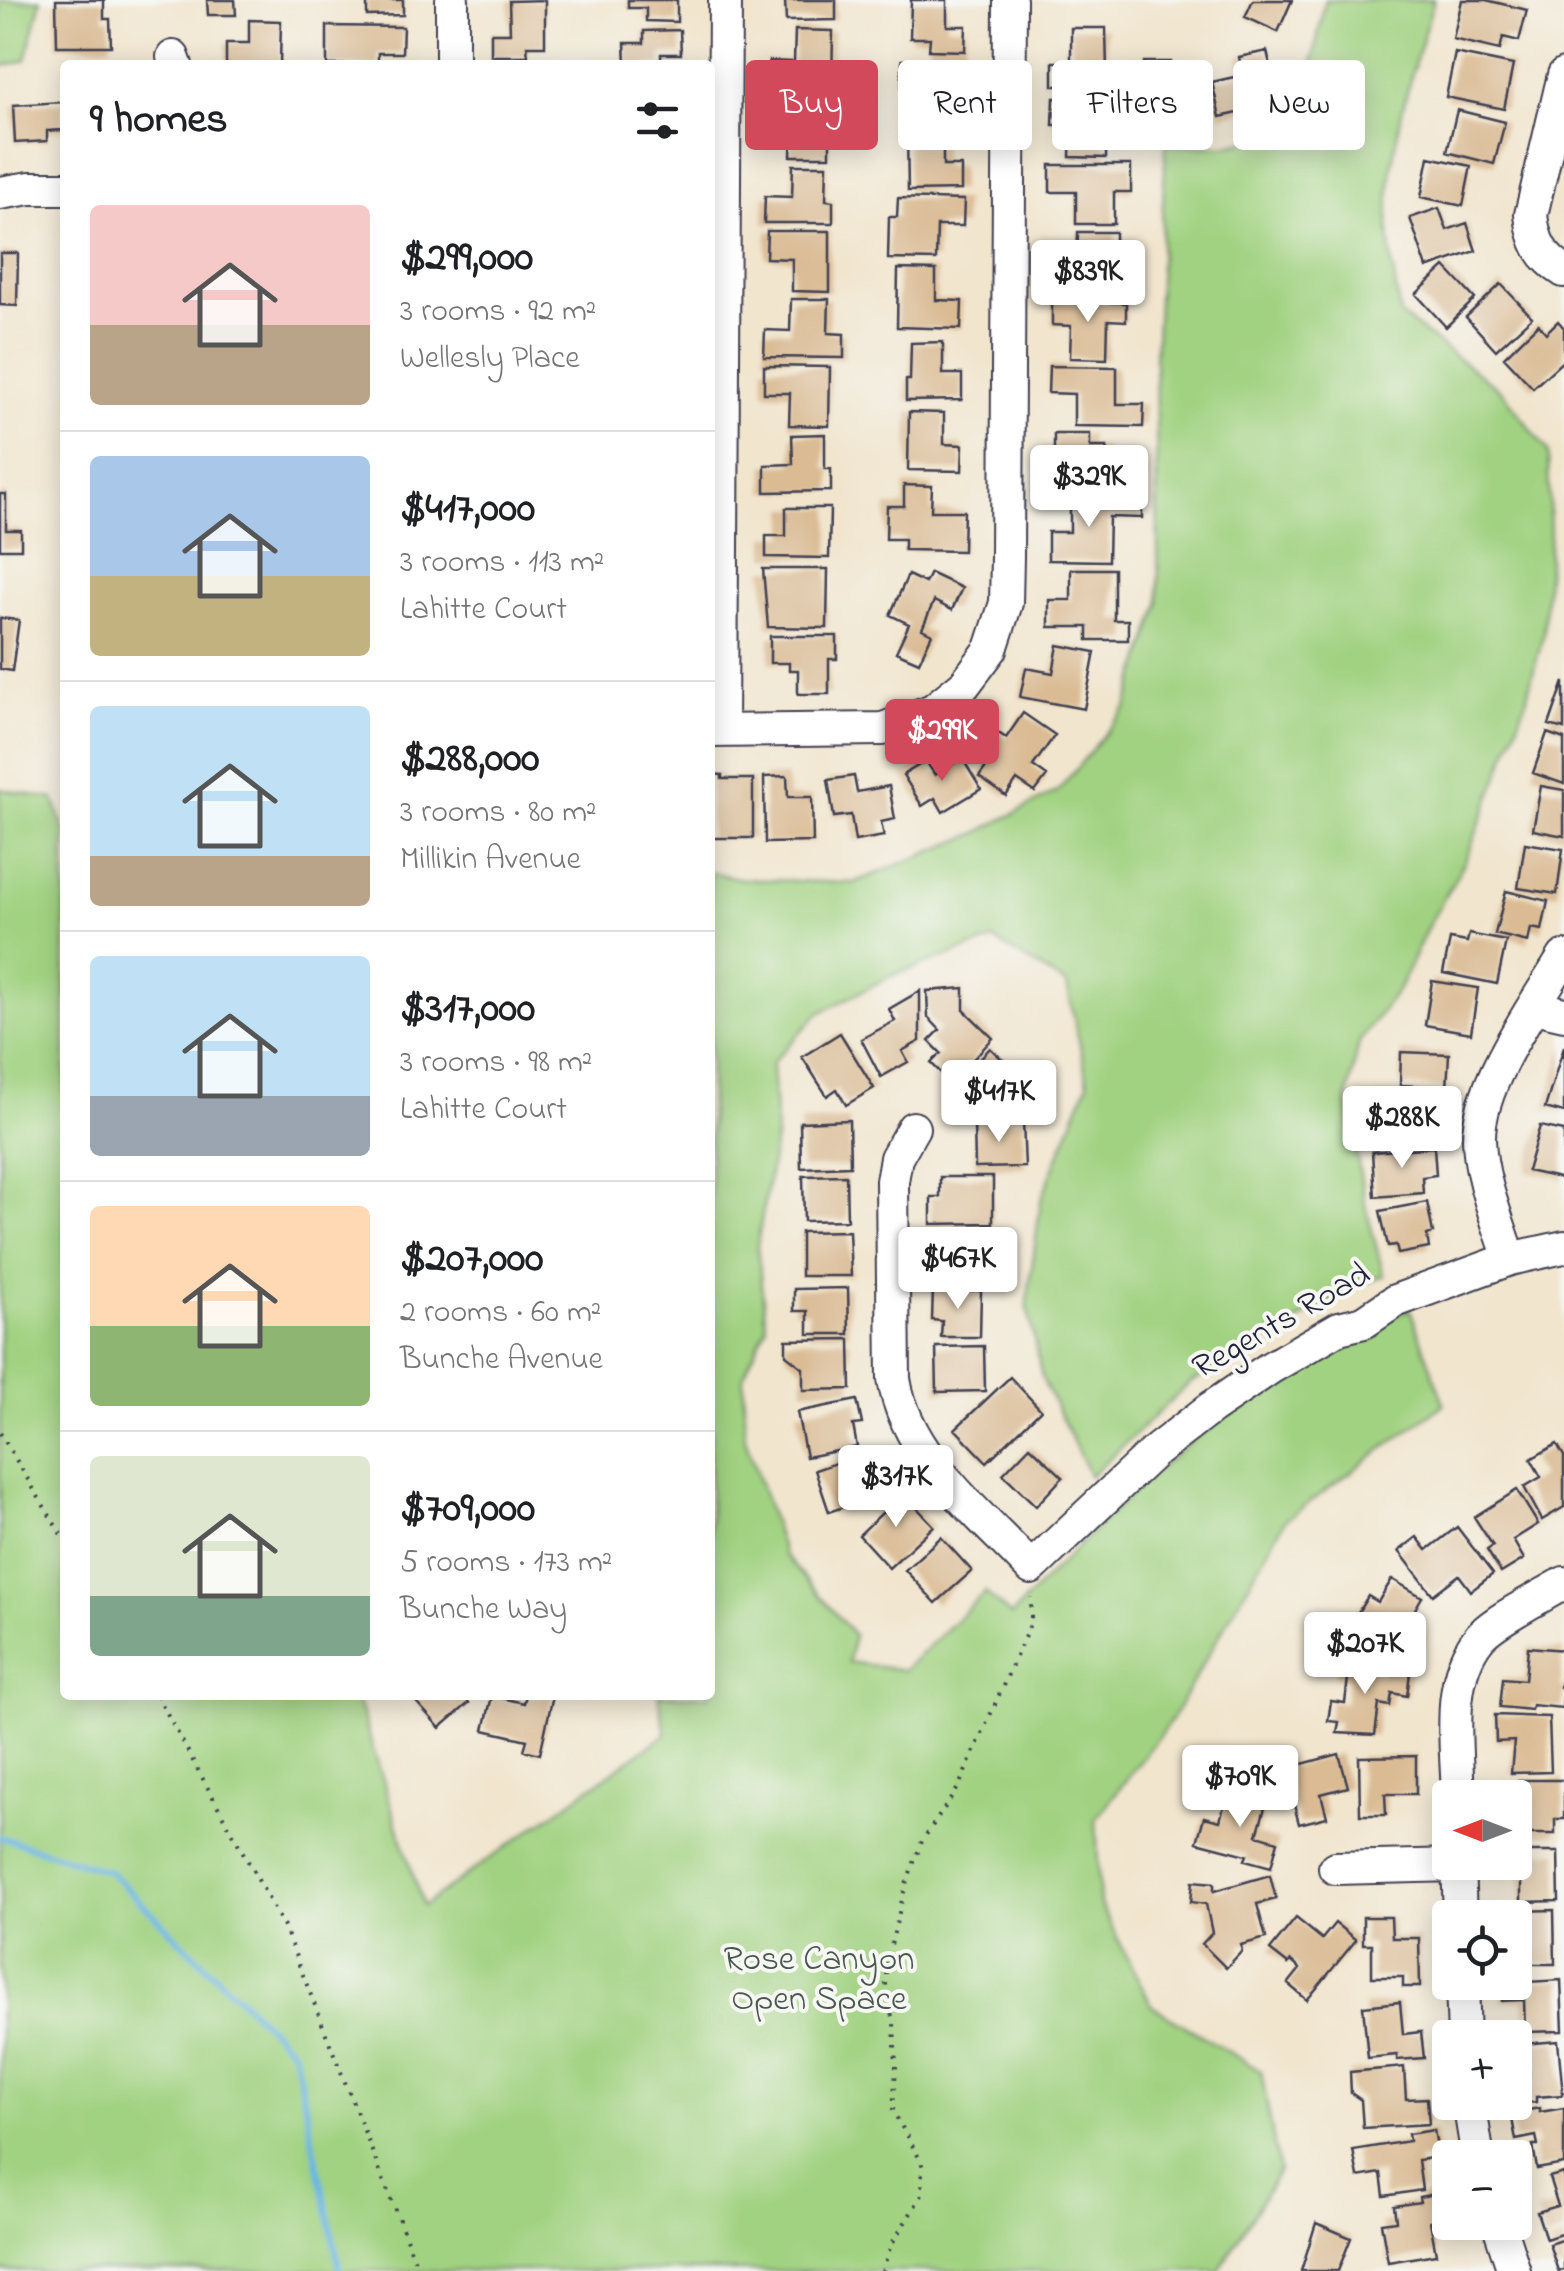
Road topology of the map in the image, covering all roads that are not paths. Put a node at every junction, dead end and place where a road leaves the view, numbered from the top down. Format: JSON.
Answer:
{"nodes":[{"id":1,"x":452,"y":0,"type":"edge"},
{"id":2,"x":725,"y":0,"type":"edge"},
{"id":3,"x":1010,"y":0,"type":"edge"},
{"id":4,"x":452,"y":60,"type":"edge"},
{"id":5,"x":1564,"y":75,"type":"edge"},
{"id":6,"x":60,"y":188,"type":"edge"},
{"id":7,"x":0,"y":193,"type":"edge"},
{"id":8,"x":1564,"y":272,"type":"edge"},
{"id":9,"x":716,"y":731,"type":"edge"},
{"id":10,"x":1564,"y":957,"type":"edge"},
{"id":11,"x":1549,"y":1011,"type":"edge"},
{"id":12,"x":913,"y":1128,"type":"dead end"},
{"id":13,"x":1564,"y":1247,"type":"edge"},
{"id":14,"x":1510,"y":1259,"type":"junction"},
{"id":15,"x":1564,"y":1582,"type":"edge"},
{"id":16,"x":1458,"y":1780,"type":"edge"},
{"id":17,"x":1432,"y":1865,"type":"edge"},
{"id":18,"x":1334,"y":1868,"type":"dead end"},
{"id":19,"x":1504,"y":2240,"type":"edge"},
{"id":20,"x":1514,"y":2271,"type":"edge"}],
"edges":[{"from":1,"to":4,"type":"street"},
{"from":2,"to":9,"type":"street"},
{"from":3,"to":9,"type":"street"},
{"from":5,"to":8,"type":"street"},
{"from":6,"to":7,"type":"street"},
{"from":10,"to":11,"type":"street"},
{"from":11,"to":14,"type":"street"},
{"from":12,"to":14,"type":"street","name":"Regents Road"},
{"from":13,"to":14,"type":"street","name":"Regents Road"},
{"from":15,"to":16,"type":"street"},
{"from":17,"to":18,"type":"street"},
{"from":19,"to":20,"type":"street"}]}
